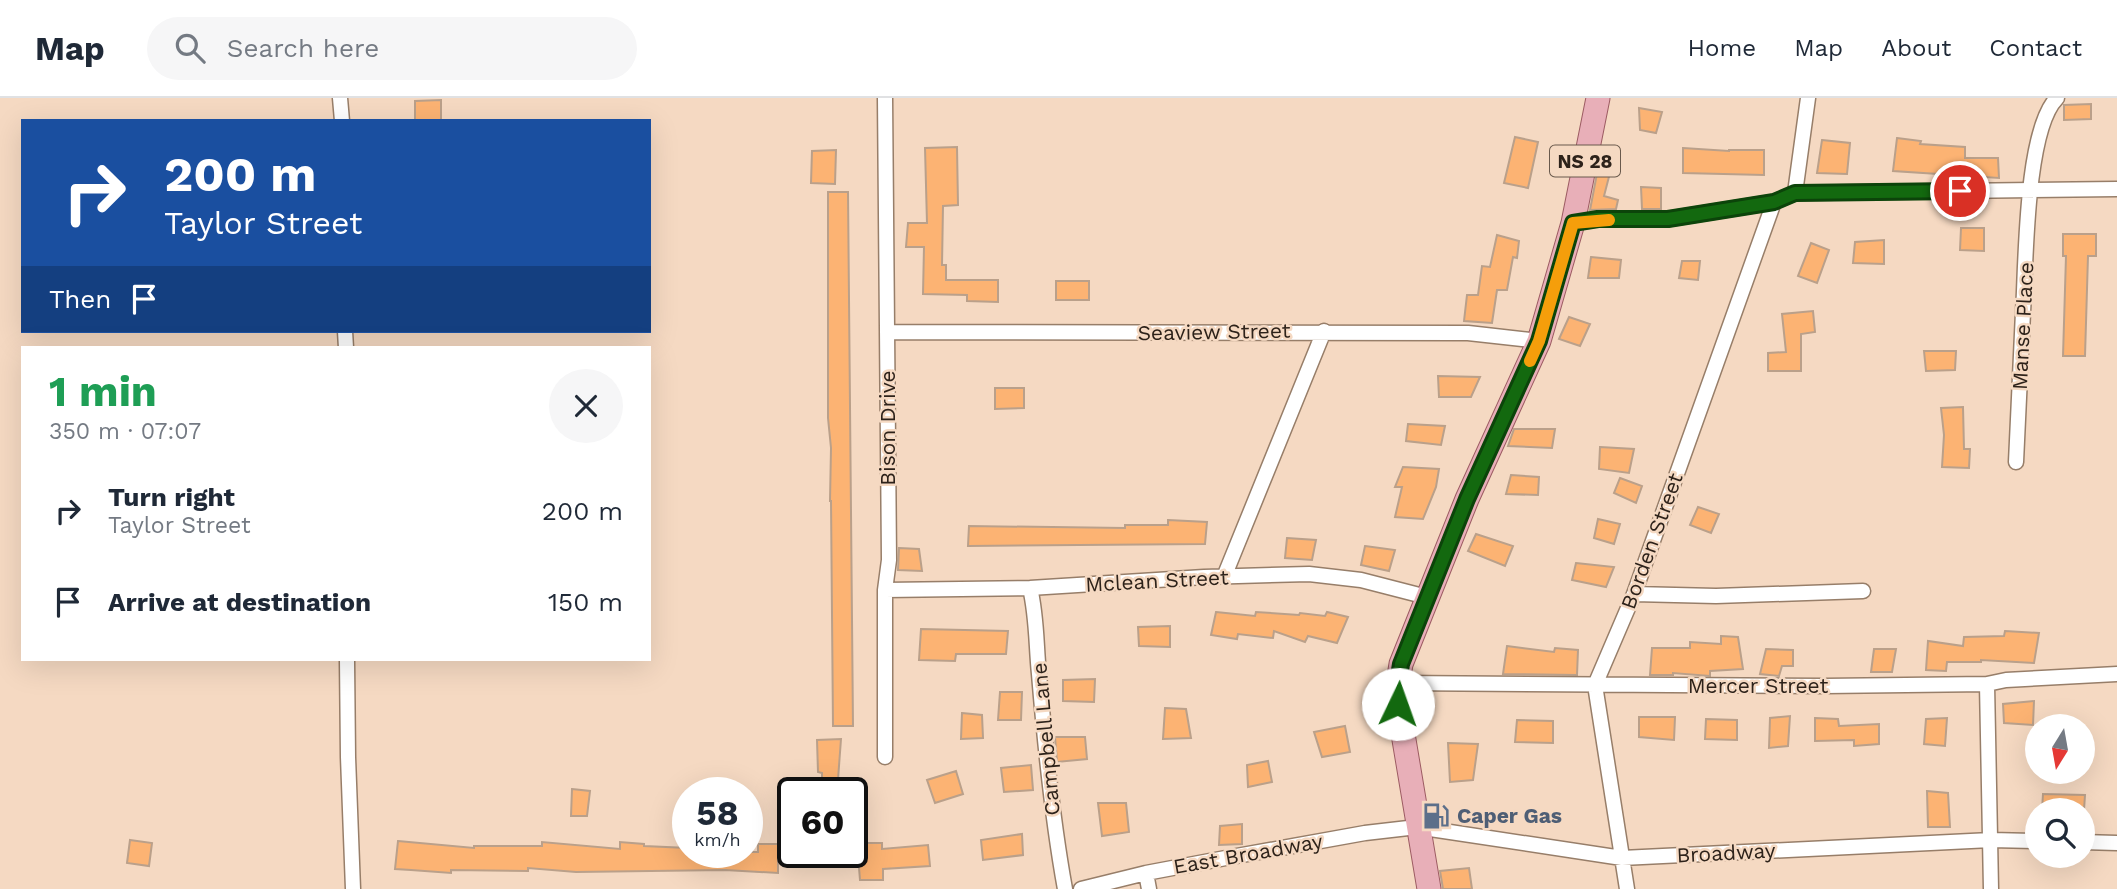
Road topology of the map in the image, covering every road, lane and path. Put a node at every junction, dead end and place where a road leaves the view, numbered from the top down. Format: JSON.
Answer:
{"nodes":[{"id":1,"x":340,"y":98,"type":"edge"},
{"id":2,"x":885,"y":98,"type":"edge"},
{"id":3,"x":1598,"y":98,"type":"edge"},
{"id":4,"x":1808,"y":98,"type":"edge"},
{"id":5,"x":2057,"y":98,"type":"edge"},
{"id":6,"x":342,"y":119,"type":"edge"},
{"id":7,"x":2117,"y":189,"type":"edge"},
{"id":8,"x":2029,"y":190,"type":"junction"},
{"id":9,"x":1795,"y":193,"type":"junction"},
{"id":10,"x":1774,"y":202,"type":"junction"},
{"id":11,"x":1573,"y":223,"type":"junction"},
{"id":12,"x":1324,"y":331,"type":"junction"},
{"id":13,"x":887,"y":332,"type":"junction"},
{"id":14,"x":1539,"y":341,"type":"junction"},
{"id":15,"x":2016,"y":462,"type":"dead end"},
{"id":16,"x":1224,"y":577,"type":"junction"},
{"id":17,"x":1030,"y":588,"type":"junction"},
{"id":18,"x":885,"y":590,"type":"junction"},
{"id":19,"x":1864,"y":591,"type":"dead end"},
{"id":20,"x":1634,"y":594,"type":"junction"},
{"id":21,"x":1427,"y":597,"type":"junction"},
{"id":22,"x":348,"y":661,"type":"edge"},
{"id":23,"x":2117,"y":674,"type":"edge"},
{"id":24,"x":1398,"y":683,"type":"junction"},
{"id":25,"x":1987,"y":684,"type":"junction"},
{"id":26,"x":1595,"y":685,"type":"junction"},
{"id":27,"x":885,"y":757,"type":"dead end"},
{"id":28,"x":1417,"y":827,"type":"junction"},
{"id":29,"x":1991,"y":840,"type":"junction"},
{"id":30,"x":2025,"y":841,"type":"edge"},
{"id":31,"x":2095,"y":842,"type":"edge"},
{"id":32,"x":2117,"y":842,"type":"edge"},
{"id":33,"x":1622,"y":858,"type":"junction"},
{"id":34,"x":1146,"y":873,"type":"junction"},
{"id":35,"x":352,"y":889,"type":"edge"},
{"id":36,"x":1065,"y":889,"type":"edge"},
{"id":37,"x":1081,"y":889,"type":"edge"},
{"id":38,"x":1149,"y":889,"type":"edge"},
{"id":39,"x":1429,"y":889,"type":"edge"},
{"id":40,"x":1627,"y":889,"type":"edge"},
{"id":41,"x":1991,"y":889,"type":"edge"}],
"edges":[{"from":1,"to":6,"type":"street"},
{"from":2,"to":13,"type":"street","name":"Bison Drive"},
{"from":3,"to":11,"type":"main road","number":"NS 28"},
{"from":4,"to":9,"type":"street"},
{"from":5,"to":8,"type":"street","name":"Manse Place"},
{"from":7,"to":8,"type":"street"},
{"from":8,"to":9,"type":"street"},
{"from":8,"to":15,"type":"street","name":"Manse Place"},
{"from":9,"to":10,"type":"street"},
{"from":10,"to":11,"type":"street"},
{"from":10,"to":20,"type":"street","name":"Borden Street"},
{"from":11,"to":14,"type":"main road","number":"NS 28"},
{"from":12,"to":13,"type":"street","name":"Seaview Street"},
{"from":12,"to":14,"type":"street","name":"Seaview Street"},
{"from":12,"to":16,"type":"street"},
{"from":13,"to":18,"type":"street","name":"Bison Drive"},
{"from":14,"to":21,"type":"main road","number":"NS 28"},
{"from":16,"to":17,"type":"street","name":"Mclean Street"},
{"from":16,"to":21,"type":"street","name":"Mclean Street"},
{"from":17,"to":18,"type":"street","name":"Mclean Street"},
{"from":17,"to":36,"type":"street","name":"Campbell Lane"},
{"from":18,"to":27,"type":"street","name":"Bison Drive"},
{"from":19,"to":20,"type":"street"},
{"from":20,"to":26,"type":"street","name":"Borden Street"},
{"from":21,"to":24,"type":"main road","number":"NS 28"},
{"from":22,"to":35,"type":"street"},
{"from":23,"to":25,"type":"street","name":"Mercer Street"},
{"from":24,"to":26,"type":"street","name":"Mercer Street"},
{"from":24,"to":28,"type":"main road","number":"NS 28"},
{"from":25,"to":26,"type":"street","name":"Mercer Street"},
{"from":25,"to":29,"type":"street"},
{"from":26,"to":33,"type":"street"},
{"from":28,"to":33,"type":"street","name":"Broadway"},
{"from":28,"to":34,"type":"street","name":"East Broadway"},
{"from":28,"to":39,"type":"main road","number":"NS 28"},
{"from":29,"to":30,"type":"street","name":"Broadway"},
{"from":29,"to":33,"type":"street","name":"Broadway"},
{"from":29,"to":41,"type":"street"},
{"from":31,"to":32,"type":"street"},
{"from":33,"to":40,"type":"street"},
{"from":34,"to":37,"type":"street","name":"East Broadway"},
{"from":34,"to":38,"type":"street"}]}
